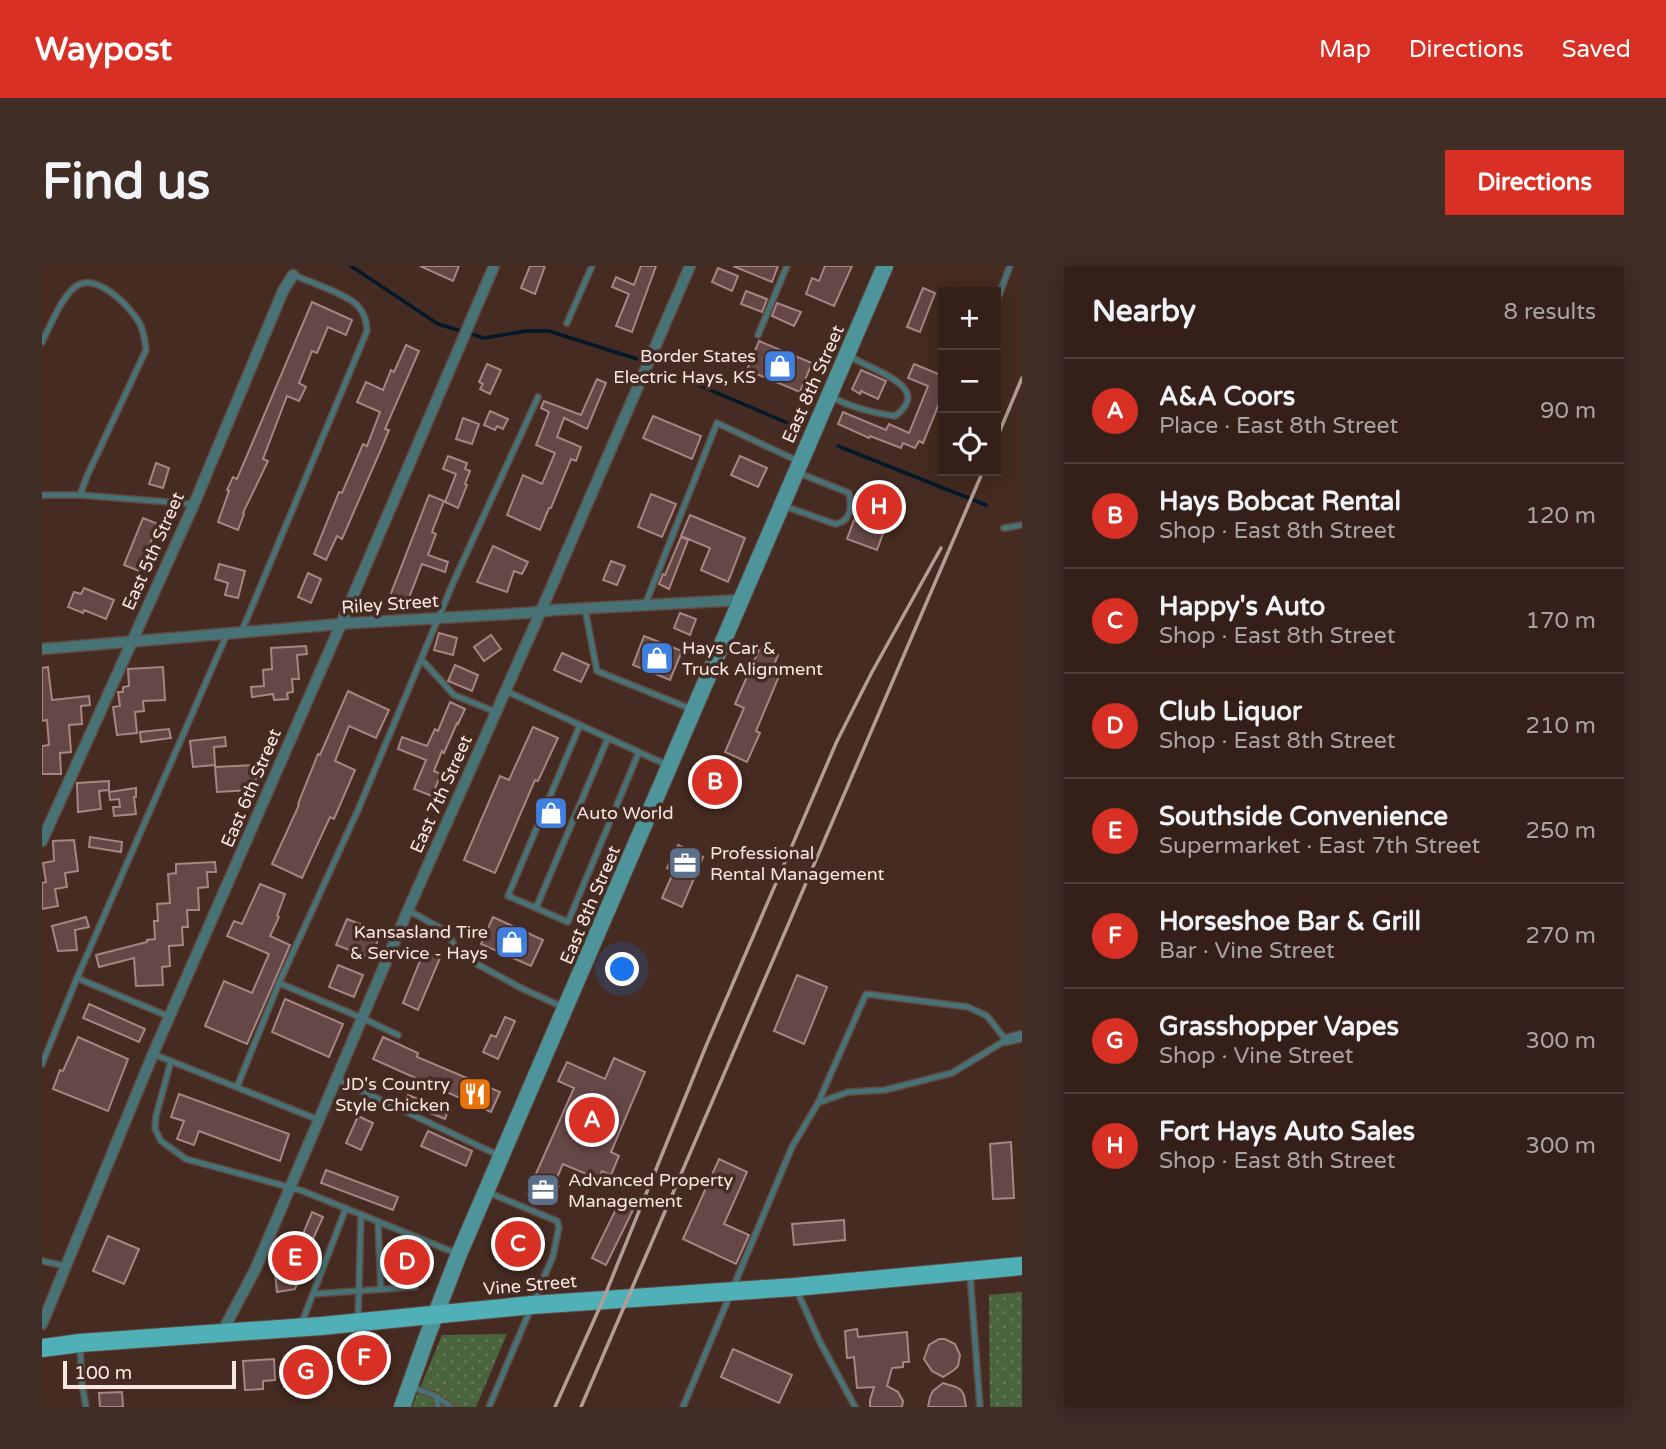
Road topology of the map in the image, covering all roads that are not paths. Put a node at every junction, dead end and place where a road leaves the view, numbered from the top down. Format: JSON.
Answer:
{"nodes":[{"id":1,"x":494,"y":266,"type":"edge"},
{"id":2,"x":592,"y":266,"type":"edge"},
{"id":3,"x":690,"y":266,"type":"edge"},
{"id":4,"x":787,"y":266,"type":"edge"},
{"id":5,"x":885,"y":266,"type":"edge"},
{"id":6,"x":1010,"y":266,"type":"edge"},
{"id":7,"x":293,"y":275,"type":"joint"},
{"id":8,"x":1001,"y":290,"type":"edge"},
{"id":9,"x":568,"y":323,"type":"dead end"},
{"id":10,"x":758,"y":335,"type":"dead end"},
{"id":11,"x":42,"y":342,"type":"edge"},
{"id":12,"x":847,"y":354,"type":"junction"},
{"id":13,"x":829,"y":396,"type":"junction"},
{"id":14,"x":538,"y":397,"type":"dead end"},
{"id":15,"x":798,"y":467,"type":"junction"},
{"id":16,"x":42,"y":495,"type":"edge"},
{"id":17,"x":80,"y":495,"type":"junction"},
{"id":18,"x":194,"y":504,"type":"junction"},
{"id":19,"x":782,"y":505,"type":"junction"},
{"id":20,"x":1022,"y":525,"type":"edge"},
{"id":21,"x":1004,"y":528,"type":"dead end"},
{"id":22,"x":741,"y":600,"type":"junction"},
{"id":23,"x":645,"y":605,"type":"junction"},
{"id":24,"x":584,"y":608,"type":"junction"},
{"id":25,"x":541,"y":611,"type":"junction"},
{"id":26,"x":440,"y":619,"type":"junction"},
{"id":27,"x":341,"y":625,"type":"junction"},
{"id":28,"x":241,"y":633,"type":"junction"},
{"id":29,"x":227,"y":634,"type":"junction"},
{"id":30,"x":132,"y":641,"type":"junction"},
{"id":31,"x":42,"y":649,"type":"edge"},
{"id":32,"x":422,"y":660,"type":"junction"},
{"id":33,"x":506,"y":691,"type":"junction"},
{"id":34,"x":694,"y":710,"type":"junction"},
{"id":35,"x":496,"y":712,"type":"junction"},
{"id":36,"x":580,"y":725,"type":"junction"},
{"id":37,"x":608,"y":738,"type":"junction"},
{"id":38,"x":639,"y":752,"type":"junction"},
{"id":39,"x":670,"y":766,"type":"junction"},
{"id":40,"x":42,"y":841,"type":"edge"},
{"id":41,"x":536,"y":908,"type":"junction"},
{"id":42,"x":408,"y":910,"type":"junction"},
{"id":43,"x":77,"y":978,"type":"junction"},
{"id":44,"x":279,"y":982,"type":"junction"},
{"id":45,"x":566,"y":1008,"type":"junction"},
{"id":46,"x":170,"y":1017,"type":"junction"},
{"id":47,"x":362,"y":1018,"type":"junction"},
{"id":48,"x":398,"y":1035,"type":"dead end"},
{"id":49,"x":1022,"y":1036,"type":"edge"},
{"id":50,"x":1006,"y":1040,"type":"junction"},
{"id":51,"x":153,"y":1054,"type":"junction"},
{"id":52,"x":171,"y":1061,"type":"junction"},
{"id":53,"x":42,"y":1064,"type":"edge"},
{"id":54,"x":337,"y":1079,"type":"junction"},
{"id":55,"x":237,"y":1087,"type":"junction"},
{"id":56,"x":818,"y":1104,"type":"junction"},
{"id":57,"x":319,"y":1120,"type":"junction"},
{"id":58,"x":502,"y":1157,"type":"junction"},
{"id":59,"x":290,"y":1188,"type":"junction"},
{"id":60,"x":487,"y":1192,"type":"junction"},
{"id":61,"x":345,"y":1208,"type":"junction"},
{"id":62,"x":361,"y":1214,"type":"junction"},
{"id":63,"x":378,"y":1222,"type":"junction"},
{"id":64,"x":459,"y":1254,"type":"junction"},
{"id":65,"x":42,"y":1261,"type":"edge"},
{"id":66,"x":66,"y":1266,"type":"junction"},
{"id":67,"x":1022,"y":1266,"type":"edge"},
{"id":68,"x":970,"y":1271,"type":"junction"},
{"id":69,"x":415,"y":1287,"type":"dead end"},
{"id":70,"x":795,"y":1287,"type":"junction"},
{"id":71,"x":381,"y":1289,"type":"junction"},
{"id":72,"x":359,"y":1291,"type":"junction"},
{"id":73,"x":732,"y":1291,"type":"junction"},
{"id":74,"x":313,"y":1294,"type":"junction"},
{"id":75,"x":533,"y":1306,"type":"junction"},
{"id":76,"x":436,"y":1315,"type":"junction"},
{"id":77,"x":358,"y":1323,"type":"junction"},
{"id":78,"x":42,"y":1324,"type":"edge"},
{"id":79,"x":300,"y":1328,"type":"junction"},
{"id":80,"x":221,"y":1334,"type":"junction"},
{"id":81,"x":80,"y":1343,"type":"junction"},
{"id":82,"x":42,"y":1348,"type":"edge"},
{"id":83,"x":409,"y":1386,"type":"junction"},
{"id":84,"x":436,"y":1396,"type":"junction"},
{"id":85,"x":450,"y":1406,"type":"edge"},
{"id":86,"x":86,"y":1407,"type":"edge"},
{"id":87,"x":402,"y":1407,"type":"edge"},
{"id":88,"x":438,"y":1407,"type":"edge"},
{"id":89,"x":489,"y":1407,"type":"edge"},
{"id":90,"x":683,"y":1407,"type":"edge"},
{"id":91,"x":855,"y":1407,"type":"edge"},
{"id":92,"x":980,"y":1407,"type":"edge"}],
"edges":[{"from":1,"to":27,"type":"street","name":"East 6th Street"},
{"from":2,"to":9,"type":"lane"},
{"from":3,"to":25,"type":"street","name":"East 7th Street"},
{"from":4,"to":10,"type":"lane"},
{"from":5,"to":12,"type":"main road","name":"East 8th Street"},
{"from":6,"to":8,"type":"lane"},
{"from":7,"to":18,"type":"street","name":"East 5th Street"},
{"from":7,"to":28,"type":"lane"},
{"from":11,"to":17,"type":"lane"},
{"from":12,"to":13,"type":"main road","name":"East 8th Street"},
{"from":12,"to":13,"type":"lane"},
{"from":13,"to":15,"type":"main road","name":"East 8th Street"},
{"from":14,"to":26,"type":"lane"},
{"from":15,"to":19,"type":"main road","name":"East 8th Street"},
{"from":15,"to":19,"type":"lane"},
{"from":15,"to":23,"type":"lane"},
{"from":16,"to":17,"type":"lane"},
{"from":17,"to":18,"type":"lane"},
{"from":18,"to":30,"type":"street","name":"East 5th Street"},
{"from":19,"to":22,"type":"main road","name":"East 8th Street"},
{"from":20,"to":21,"type":"lane"},
{"from":22,"to":23,"type":"street","name":"Riley Street"},
{"from":22,"to":34,"type":"main road","name":"East 8th Street"},
{"from":23,"to":24,"type":"street","name":"Riley Street"},
{"from":24,"to":25,"type":"street","name":"Riley Street"},
{"from":24,"to":34,"type":"lane"},
{"from":25,"to":26,"type":"street","name":"Riley Street"},
{"from":25,"to":33,"type":"street","name":"East 7th Street"},
{"from":26,"to":27,"type":"street","name":"Riley Street"},
{"from":26,"to":32,"type":"lane"},
{"from":27,"to":28,"type":"street","name":"Riley Street"},
{"from":27,"to":46,"type":"street","name":"East 6th Street"},
{"from":28,"to":29,"type":"street","name":"Riley Street"},
{"from":29,"to":30,"type":"street","name":"Riley Street"},
{"from":29,"to":43,"type":"lane"},
{"from":30,"to":31,"type":"street","name":"Riley Street"},
{"from":30,"to":40,"type":"street","name":"East 5th Street"},
{"from":32,"to":35,"type":"lane"},
{"from":32,"to":44,"type":"lane"},
{"from":33,"to":35,"type":"street","name":"East 7th Street"},
{"from":33,"to":36,"type":"lane"},
{"from":34,"to":39,"type":"main road","name":"East 8th Street"},
{"from":35,"to":42,"type":"street","name":"East 7th Street"},
{"from":36,"to":37,"type":"lane"},
{"from":36,"to":41,"type":"lane"},
{"from":37,"to":38,"type":"lane"},
{"from":37,"to":41,"type":"lane"},
{"from":38,"to":39,"type":"lane"},
{"from":38,"to":41,"type":"lane"},
{"from":39,"to":45,"type":"main road","name":"East 8th Street"},
{"from":42,"to":45,"type":"lane"},
{"from":42,"to":47,"type":"street","name":"East 7th Street"},
{"from":43,"to":46,"type":"lane"},
{"from":43,"to":53,"type":"lane"},
{"from":44,"to":47,"type":"lane"},
{"from":44,"to":55,"type":"lane"},
{"from":45,"to":58,"type":"main road","name":"East 8th Street"},
{"from":46,"to":51,"type":"street","name":"East 6th Street"},
{"from":47,"to":48,"type":"lane"},
{"from":47,"to":54,"type":"street","name":"East 7th Street"},
{"from":49,"to":50,"type":"street"},
{"from":50,"to":56,"type":"lane"},
{"from":50,"to":56,"type":"lane"},
{"from":51,"to":52,"type":"lane"},
{"from":51,"to":66,"type":"street","name":"East 6th Street"},
{"from":52,"to":55,"type":"lane"},
{"from":52,"to":59,"type":"lane"},
{"from":54,"to":57,"type":"street","name":"East 7th Street"},
{"from":54,"to":58,"type":"lane"},
{"from":55,"to":57,"type":"lane"},
{"from":56,"to":73,"type":"lane"},
{"from":57,"to":59,"type":"street","name":"East 7th Street"},
{"from":58,"to":60,"type":"main road","name":"East 8th Street"},
{"from":59,"to":61,"type":"lane"},
{"from":59,"to":80,"type":"street","name":"East 7th Street"},
{"from":60,"to":64,"type":"main road","name":"East 8th Street"},
{"from":60,"to":75,"type":"lane"},
{"from":61,"to":62,"type":"lane"},
{"from":61,"to":74,"type":"lane"},
{"from":62,"to":63,"type":"lane"},
{"from":62,"to":72,"type":"lane"},
{"from":63,"to":64,"type":"lane"},
{"from":63,"to":71,"type":"lane"},
{"from":64,"to":76,"type":"main road","name":"East 8th Street"},
{"from":65,"to":66,"type":"lane"},
{"from":66,"to":78,"type":"street","name":"East 6th Street"},
{"from":67,"to":68,"type":"main road","name":"Vine Street"},
{"from":68,"to":70,"type":"main road","name":"Vine Street"},
{"from":68,"to":92,"type":"lane"},
{"from":69,"to":71,"type":"lane"},
{"from":70,"to":73,"type":"main road","name":"Vine Street"},
{"from":70,"to":91,"type":"lane"},
{"from":71,"to":72,"type":"lane"},
{"from":72,"to":74,"type":"lane"},
{"from":72,"to":77,"type":"lane"},
{"from":73,"to":75,"type":"main road","name":"Vine Street"},
{"from":73,"to":90,"type":"lane"},
{"from":74,"to":79,"type":"lane"},
{"from":75,"to":76,"type":"main road","name":"Vine Street"},
{"from":75,"to":89,"type":"lane"},
{"from":76,"to":77,"type":"main road","name":"Vine Street"},
{"from":76,"to":83,"type":"main road","name":"East 8th Street"},
{"from":77,"to":79,"type":"main road","name":"Vine Street"},
{"from":79,"to":80,"type":"main road","name":"Vine Street"},
{"from":80,"to":81,"type":"main road","name":"Vine Street"},
{"from":81,"to":82,"type":"main road","name":"Vine Street"},
{"from":81,"to":86,"type":"lane"},
{"from":83,"to":84,"type":"lane"},
{"from":83,"to":87,"type":"main road","name":"East 8th Street"},
{"from":84,"to":85,"type":"lane"},
{"from":84,"to":88,"type":"lane"}]}
